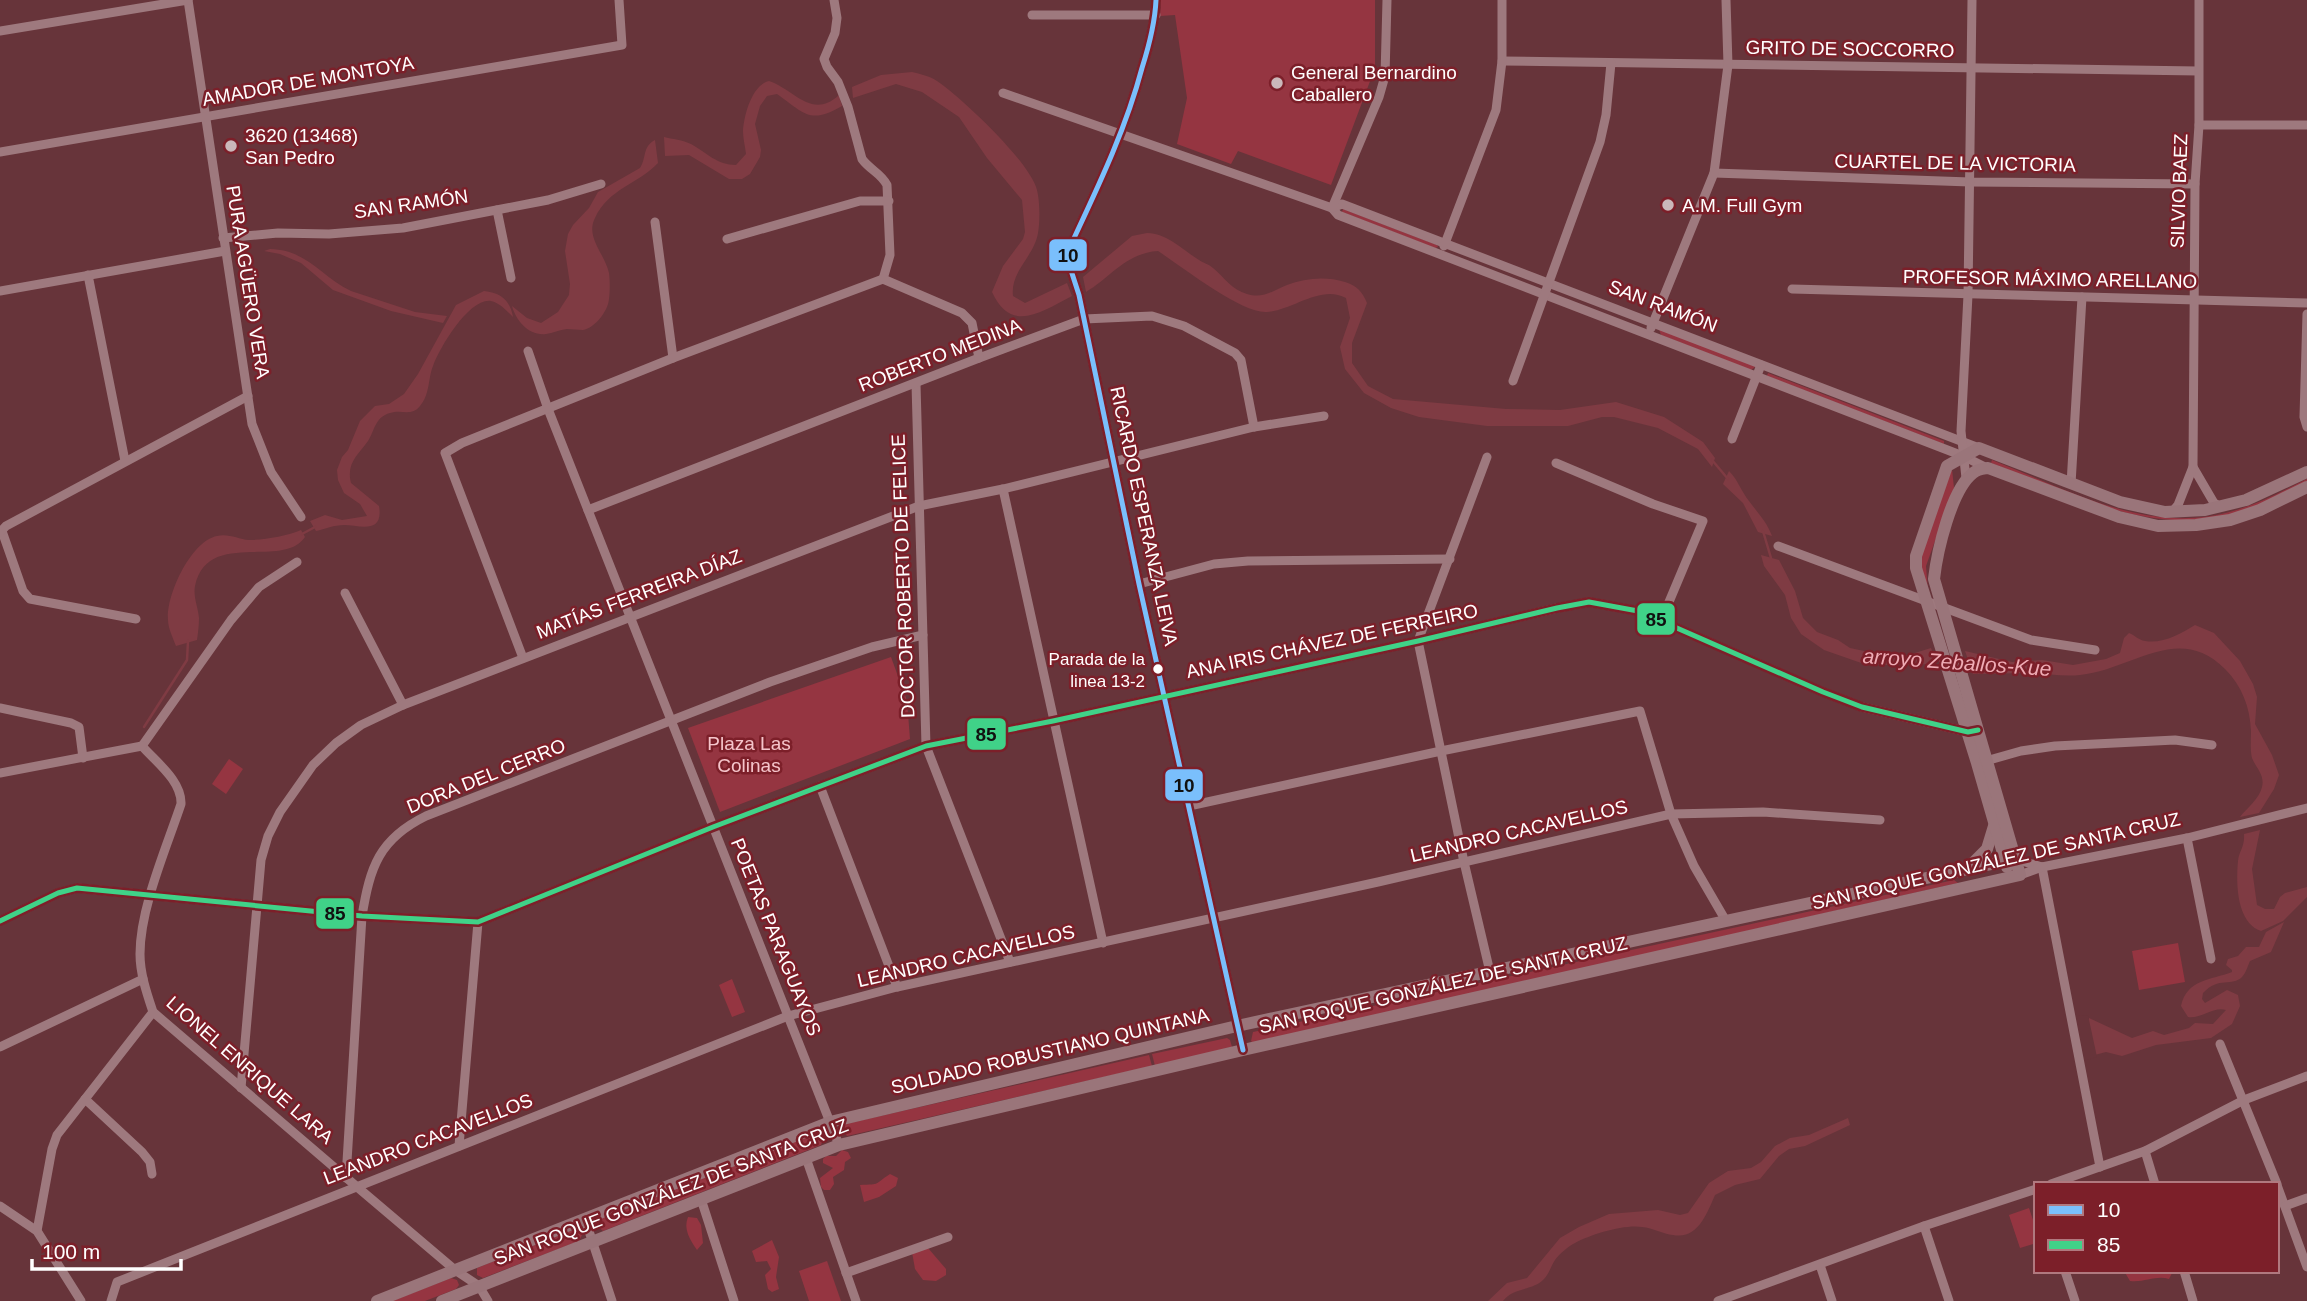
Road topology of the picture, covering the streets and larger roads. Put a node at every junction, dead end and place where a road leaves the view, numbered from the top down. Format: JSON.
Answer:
{"nodes":[{"id":1,"x":188,"y":0,"type":"edge"},
{"id":2,"x":619,"y":0,"type":"edge"},
{"id":3,"x":834,"y":0,"type":"edge"},
{"id":4,"x":1156,"y":0,"type":"edge"},
{"id":5,"x":1387,"y":0,"type":"edge"},
{"id":6,"x":1502,"y":0,"type":"edge"},
{"id":7,"x":1726,"y":0,"type":"edge"},
{"id":8,"x":1972,"y":0,"type":"edge"},
{"id":9,"x":2199,"y":0,"type":"edge"},
{"id":10,"x":1032,"y":15,"type":"dead end"},
{"id":11,"x":1156,"y":15,"type":"junction"},
{"id":12,"x":0,"y":31,"type":"edge"},
{"id":13,"x":1502,"y":61,"type":"junction"},
{"id":14,"x":1611,"y":63,"type":"junction"},
{"id":15,"x":1728,"y":65,"type":"junction"},
{"id":16,"x":1971,"y":68,"type":"junction"},
{"id":17,"x":2198,"y":71,"type":"junction"},
{"id":18,"x":1003,"y":93,"type":"dead end"},
{"id":19,"x":204,"y":117,"type":"junction"},
{"id":20,"x":2199,"y":125,"type":"junction"},
{"id":21,"x":2307,"y":125,"type":"edge"},
{"id":22,"x":1121,"y":136,"type":"junction"},
{"id":23,"x":0,"y":152,"type":"edge"},
{"id":24,"x":1714,"y":173,"type":"junction"},
{"id":25,"x":1970,"y":182,"type":"junction"},
{"id":26,"x":601,"y":184,"type":"dead end"},
{"id":27,"x":2195,"y":184,"type":"junction"},
{"id":28,"x":889,"y":201,"type":"junction"},
{"id":29,"x":1332,"y":208,"type":"junction"},
{"id":30,"x":497,"y":210,"type":"junction"},
{"id":31,"x":655,"y":222,"type":"dead end"},
{"id":32,"x":223,"y":239,"type":"junction"},
{"id":33,"x":727,"y":239,"type":"dead end"},
{"id":34,"x":1446,"y":243,"type":"junction"},
{"id":35,"x":225,"y":251,"type":"junction"},
{"id":36,"x":1441,"y":254,"type":"junction"},
{"id":37,"x":88,"y":275,"type":"junction"},
{"id":38,"x":511,"y":278,"type":"dead end"},
{"id":39,"x":884,"y":279,"type":"junction"},
{"id":40,"x":1548,"y":282,"type":"junction"},
{"id":41,"x":1792,"y":289,"type":"dead end"},
{"id":42,"x":0,"y":291,"type":"edge"},
{"id":43,"x":1544,"y":294,"type":"junction"},
{"id":44,"x":1968,"y":295,"type":"junction"},
{"id":45,"x":2082,"y":297,"type":"junction"},
{"id":46,"x":2194,"y":300,"type":"junction"},
{"id":47,"x":2307,"y":303,"type":"edge"},
{"id":48,"x":2307,"y":314,"type":"edge"},
{"id":49,"x":1084,"y":319,"type":"junction"},
{"id":50,"x":1654,"y":323,"type":"junction"},
{"id":51,"x":1648,"y":335,"type":"junction"},
{"id":52,"x":527,"y":351,"type":"dead end"},
{"id":53,"x":673,"y":358,"type":"junction"},
{"id":54,"x":979,"y":358,"type":"junction"},
{"id":55,"x":1761,"y":365,"type":"junction"},
{"id":56,"x":1756,"y":377,"type":"junction"},
{"id":57,"x":1513,"y":381,"type":"dead end"},
{"id":58,"x":916,"y":384,"type":"junction"},
{"id":59,"x":248,"y":396,"type":"junction"},
{"id":60,"x":548,"y":409,"type":"junction"},
{"id":61,"x":1324,"y":416,"type":"dead end"},
{"id":62,"x":1254,"y":427,"type":"junction"},
{"id":63,"x":2307,"y":427,"type":"edge"},
{"id":64,"x":1732,"y":439,"type":"dead end"},
{"id":65,"x":1959,"y":445,"type":"junction"},
{"id":66,"x":1487,"y":457,"type":"dead end"},
{"id":67,"x":125,"y":461,"type":"junction"},
{"id":68,"x":1115,"y":461,"type":"junction"},
{"id":69,"x":1556,"y":463,"type":"dead end"},
{"id":70,"x":2193,"y":467,"type":"junction"},
{"id":71,"x":1988,"y":468,"type":"junction"},
{"id":72,"x":2307,"y":472,"type":"edge"},
{"id":73,"x":1966,"y":478,"type":"junction"},
{"id":74,"x":2071,"y":484,"type":"junction"},
{"id":75,"x":2307,"y":487,"type":"edge"},
{"id":76,"x":1003,"y":489,"type":"junction"},
{"id":77,"x":919,"y":506,"type":"junction"},
{"id":78,"x":2221,"y":507,"type":"junction"},
{"id":79,"x":588,"y":510,"type":"junction"},
{"id":80,"x":2173,"y":511,"type":"junction"},
{"id":81,"x":0,"y":514,"type":"edge"},
{"id":82,"x":301,"y":517,"type":"dead end"},
{"id":83,"x":3,"y":530,"type":"edge"},
{"id":84,"x":1778,"y":546,"type":"dead end"},
{"id":85,"x":1450,"y":559,"type":"junction"},
{"id":86,"x":297,"y":562,"type":"dead end"},
{"id":87,"x":1139,"y":584,"type":"junction"},
{"id":88,"x":345,"y":593,"type":"dead end"},
{"id":89,"x":1926,"y":603,"type":"junction"},
{"id":90,"x":1941,"y":607,"type":"junction"},
{"id":91,"x":630,"y":616,"type":"junction"},
{"id":92,"x":136,"y":619,"type":"dead end"},
{"id":93,"x":1661,"y":621,"type":"junction"},
{"id":94,"x":923,"y":635,"type":"junction"},
{"id":95,"x":1944,"y":637,"type":"junction"},
{"id":96,"x":1418,"y":641,"type":"junction"},
{"id":97,"x":2095,"y":650,"type":"dead end"},
{"id":98,"x":523,"y":658,"type":"junction"},
{"id":99,"x":1166,"y":696,"type":"junction"},
{"id":100,"x":403,"y":705,"type":"junction"},
{"id":101,"x":0,"y":708,"type":"edge"},
{"id":102,"x":671,"y":721,"type":"junction"},
{"id":103,"x":1053,"y":721,"type":"junction"},
{"id":104,"x":1973,"y":731,"type":"junction"},
{"id":105,"x":2212,"y":745,"type":"dead end"},
{"id":106,"x":142,"y":746,"type":"junction"},
{"id":107,"x":926,"y":746,"type":"junction"},
{"id":108,"x":1441,"y":751,"type":"junction"},
{"id":109,"x":83,"y":758,"type":"junction"},
{"id":110,"x":1982,"y":762,"type":"junction"},
{"id":111,"x":0,"y":773,"type":"edge"},
{"id":112,"x":820,"y":786,"type":"junction"},
{"id":113,"x":1189,"y":806,"type":"junction"},
{"id":114,"x":2307,"y":808,"type":"edge"},
{"id":115,"x":1671,"y":814,"type":"junction"},
{"id":116,"x":1880,"y":820,"type":"dead end"},
{"id":117,"x":1994,"y":825,"type":"junction"},
{"id":118,"x":713,"y":827,"type":"junction"},
{"id":119,"x":2187,"y":838,"type":"junction"},
{"id":120,"x":2010,"y":860,"type":"junction"},
{"id":121,"x":1464,"y":862,"type":"junction"},
{"id":122,"x":2042,"y":867,"type":"junction"},
{"id":123,"x":1966,"y":869,"type":"junction"},
{"id":124,"x":2015,"y":876,"type":"junction"},
{"id":125,"x":150,"y":895,"type":"junction"},
{"id":126,"x":257,"y":904,"type":"junction"},
{"id":127,"x":362,"y":916,"type":"junction"},
{"id":128,"x":1214,"y":918,"type":"junction"},
{"id":129,"x":0,"y":921,"type":"edge"},
{"id":130,"x":1726,"y":921,"type":"junction"},
{"id":131,"x":478,"y":922,"type":"junction"},
{"id":132,"x":1103,"y":943,"type":"junction"},
{"id":133,"x":2211,"y":959,"type":"dead end"},
{"id":134,"x":1010,"y":962,"type":"junction"},
{"id":135,"x":1490,"y":972,"type":"junction"},
{"id":136,"x":143,"y":979,"type":"junction"},
{"id":137,"x":897,"y":987,"type":"junction"},
{"id":138,"x":153,"y":1012,"type":"junction"},
{"id":139,"x":788,"y":1016,"type":"junction"},
{"id":140,"x":1237,"y":1026,"type":"junction"},
{"id":141,"x":2220,"y":1044,"type":"dead end"},
{"id":142,"x":0,"y":1047,"type":"edge"},
{"id":143,"x":1242,"y":1050,"type":"junction"},
{"id":144,"x":2307,"y":1076,"type":"edge"},
{"id":145,"x":241,"y":1088,"type":"junction"},
{"id":146,"x":85,"y":1100,"type":"junction"},
{"id":147,"x":2245,"y":1100,"type":"junction"},
{"id":148,"x":830,"y":1122,"type":"junction"},
{"id":149,"x":839,"y":1145,"type":"junction"},
{"id":150,"x":459,"y":1146,"type":"junction"},
{"id":151,"x":2145,"y":1151,"type":"junction"},
{"id":152,"x":806,"y":1158,"type":"junction"},
{"id":153,"x":2100,"y":1167,"type":"junction"},
{"id":154,"x":152,"y":1174,"type":"dead end"},
{"id":155,"x":346,"y":1178,"type":"junction"},
{"id":156,"x":2057,"y":1182,"type":"edge"},
{"id":157,"x":2154,"y":1182,"type":"edge"},
{"id":158,"x":2276,"y":1182,"type":"edge"},
{"id":159,"x":356,"y":1186,"type":"junction"},
{"id":160,"x":2034,"y":1190,"type":"edge"},
{"id":161,"x":2279,"y":1190,"type":"edge"},
{"id":162,"x":2307,"y":1198,"type":"edge"},
{"id":163,"x":701,"y":1199,"type":"junction"},
{"id":164,"x":0,"y":1206,"type":"edge"},
{"id":165,"x":2285,"y":1206,"type":"junction"},
{"id":166,"x":585,"y":1219,"type":"junction"},
{"id":167,"x":1924,"y":1226,"type":"junction"},
{"id":168,"x":37,"y":1231,"type":"junction"},
{"id":169,"x":948,"y":1237,"type":"dead end"},
{"id":170,"x":591,"y":1242,"type":"junction"},
{"id":171,"x":1820,"y":1265,"type":"junction"},
{"id":172,"x":2307,"y":1267,"type":"edge"},
{"id":173,"x":455,"y":1269,"type":"junction"},
{"id":174,"x":846,"y":1273,"type":"junction"},
{"id":175,"x":2066,"y":1273,"type":"edge"},
{"id":176,"x":2185,"y":1273,"type":"edge"},
{"id":177,"x":479,"y":1286,"type":"junction"},
{"id":178,"x":82,"y":1301,"type":"edge"},
{"id":179,"x":111,"y":1301,"type":"edge"},
{"id":180,"x":377,"y":1301,"type":"edge"},
{"id":181,"x":442,"y":1301,"type":"edge"},
{"id":182,"x":488,"y":1301,"type":"edge"},
{"id":183,"x":612,"y":1301,"type":"edge"},
{"id":184,"x":734,"y":1301,"type":"edge"},
{"id":185,"x":856,"y":1301,"type":"edge"},
{"id":186,"x":1718,"y":1301,"type":"edge"},
{"id":187,"x":1832,"y":1301,"type":"edge"},
{"id":188,"x":1949,"y":1301,"type":"edge"},
{"id":189,"x":2075,"y":1301,"type":"edge"},
{"id":190,"x":2193,"y":1301,"type":"edge"}],
"edges":[{"from":1,"to":12,"type":"street"},
{"from":1,"to":19,"type":"street","name":"PURA AGÜERO VERA"},
{"from":2,"to":19,"type":"street","name":"AMADOR DE MONTOYA"},
{"from":3,"to":28,"type":"street"},
{"from":4,"to":11,"type":"street","name":"RICARDO ESPERANZA LEIVA"},
{"from":5,"to":29,"type":"street"},
{"from":6,"to":13,"type":"street"},
{"from":7,"to":15,"type":"street"},
{"from":8,"to":16,"type":"street"},
{"from":9,"to":17,"type":"street","name":"SILVIO BAEZ"},
{"from":10,"to":11,"type":"street"},
{"from":11,"to":22,"type":"street","name":"RICARDO ESPERANZA LEIVA"},
{"from":13,"to":14,"type":"street","name":"GRITO DE SOCCORRO"},
{"from":13,"to":34,"type":"street"},
{"from":14,"to":15,"type":"street","name":"GRITO DE SOCCORRO"},
{"from":14,"to":40,"type":"street"},
{"from":15,"to":16,"type":"street","name":"GRITO DE SOCCORRO"},
{"from":15,"to":24,"type":"street"},
{"from":16,"to":17,"type":"street","name":"GRITO DE SOCCORRO"},
{"from":16,"to":25,"type":"street"},
{"from":17,"to":20,"type":"street","name":"SILVIO BAEZ"},
{"from":18,"to":22,"type":"street","name":"SAN RAMÓN"},
{"from":19,"to":23,"type":"street","name":"AMADOR DE MONTOYA"},
{"from":19,"to":32,"type":"street","name":"PURA AGÜERO VERA"},
{"from":20,"to":21,"type":"street"},
{"from":20,"to":27,"type":"street","name":"SILVIO BAEZ"},
{"from":22,"to":29,"type":"street","name":"SAN RAMÓN"},
{"from":22,"to":49,"type":"street","name":"RICARDO ESPERANZA LEIVA"},
{"from":24,"to":25,"type":"street","name":"CUARTEL DE LA VICTORIA"},
{"from":24,"to":50,"type":"street"},
{"from":25,"to":27,"type":"street","name":"CUARTEL DE LA VICTORIA"},
{"from":25,"to":44,"type":"street"},
{"from":26,"to":30,"type":"street","name":"SAN RAMÓN"},
{"from":27,"to":46,"type":"street","name":"SILVIO BAEZ"},
{"from":28,"to":33,"type":"street"},
{"from":28,"to":39,"type":"street"},
{"from":29,"to":34,"type":"street","name":"SAN RAMÓN"},
{"from":29,"to":36,"type":"street","name":"SAN RAMÓN"},
{"from":30,"to":32,"type":"street","name":"SAN RAMÓN"},
{"from":30,"to":38,"type":"street"},
{"from":31,"to":53,"type":"street"},
{"from":32,"to":35,"type":"street","name":"PURA AGÜERO VERA"},
{"from":34,"to":36,"type":"street"},
{"from":34,"to":40,"type":"street","name":"SAN RAMÓN"},
{"from":35,"to":37,"type":"street"},
{"from":35,"to":59,"type":"street","name":"PURA AGÜERO VERA"},
{"from":36,"to":43,"type":"street","name":"SAN RAMÓN"},
{"from":37,"to":42,"type":"street"},
{"from":37,"to":67,"type":"street"},
{"from":39,"to":53,"type":"street"},
{"from":39,"to":54,"type":"street"},
{"from":40,"to":43,"type":"street"},
{"from":40,"to":50,"type":"street","name":"SAN RAMÓN"},
{"from":41,"to":44,"type":"street","name":"PROFESOR MÁXIMO ARELLANO"},
{"from":43,"to":51,"type":"street","name":"SAN RAMÓN"},
{"from":43,"to":57,"type":"street"},
{"from":44,"to":45,"type":"street","name":"PROFESOR MÁXIMO ARELLANO"},
{"from":44,"to":65,"type":"street"},
{"from":45,"to":46,"type":"street","name":"PROFESOR MÁXIMO ARELLANO"},
{"from":45,"to":74,"type":"street"},
{"from":46,"to":47,"type":"street","name":"PROFESOR MÁXIMO ARELLANO"},
{"from":46,"to":70,"type":"street","name":"SILVIO BAEZ"},
{"from":48,"to":63,"type":"street"},
{"from":49,"to":54,"type":"street","name":"ROBERTO MEDINA"},
{"from":49,"to":62,"type":"street","name":"ROBERTO MEDINA"},
{"from":49,"to":68,"type":"street","name":"RICARDO ESPERANZA LEIVA"},
{"from":50,"to":51,"type":"street"},
{"from":50,"to":55,"type":"street","name":"SAN RAMÓN"},
{"from":51,"to":56,"type":"street","name":"SAN RAMÓN"},
{"from":52,"to":60,"type":"street","name":"POETAS PARAGUAYOS"},
{"from":53,"to":60,"type":"street"},
{"from":54,"to":58,"type":"street","name":"ROBERTO MEDINA"},
{"from":55,"to":56,"type":"street"},
{"from":55,"to":65,"type":"street","name":"SAN RAMÓN"},
{"from":56,"to":64,"type":"street"},
{"from":56,"to":65,"type":"street","name":"SAN RAMÓN"},
{"from":58,"to":77,"type":"street","name":"DOCTOR ROBERTO DE FELICE"},
{"from":58,"to":79,"type":"street","name":"ROBERTO MEDINA"},
{"from":59,"to":67,"type":"street"},
{"from":59,"to":82,"type":"street","name":"PURA AGÜERO VERA"},
{"from":60,"to":79,"type":"street","name":"POETAS PARAGUAYOS"},
{"from":60,"to":98,"type":"street"},
{"from":61,"to":62,"type":"street","name":"MATÍAS FERREIRA DÍAZ"},
{"from":62,"to":68,"type":"street","name":"MATÍAS FERREIRA DÍAZ"},
{"from":65,"to":71,"type":"street","name":"SAN RAMÓN"},
{"from":65,"to":73,"type":"street"},
{"from":65,"to":74,"type":"street"},
{"from":65,"to":89,"type":"street"},
{"from":66,"to":85,"type":"street"},
{"from":67,"to":83,"type":"street"},
{"from":68,"to":76,"type":"street","name":"MATÍAS FERREIRA DÍAZ"},
{"from":68,"to":87,"type":"street","name":"RICARDO ESPERANZA LEIVA"},
{"from":69,"to":93,"type":"street"},
{"from":70,"to":78,"type":"street"},
{"from":70,"to":80,"type":"street","name":"SILVIO BAEZ"},
{"from":71,"to":73,"type":"street"},
{"from":71,"to":75,"type":"street","name":"SAN RAMÓN"},
{"from":72,"to":78,"type":"street"},
{"from":73,"to":90,"type":"street"},
{"from":74,"to":80,"type":"street"},
{"from":76,"to":77,"type":"street","name":"MATÍAS FERREIRA DÍAZ"},
{"from":76,"to":103,"type":"street"},
{"from":77,"to":91,"type":"street","name":"MATÍAS FERREIRA DÍAZ"},
{"from":77,"to":94,"type":"street","name":"DOCTOR ROBERTO DE FELICE"},
{"from":78,"to":80,"type":"street"},
{"from":79,"to":91,"type":"street","name":"POETAS PARAGUAYOS"},
{"from":81,"to":83,"type":"street"},
{"from":83,"to":92,"type":"street"},
{"from":84,"to":89,"type":"street"},
{"from":85,"to":87,"type":"street"},
{"from":85,"to":96,"type":"street"},
{"from":86,"to":106,"type":"street"},
{"from":87,"to":99,"type":"street","name":"RICARDO ESPERANZA LEIVA"},
{"from":88,"to":100,"type":"street"},
{"from":89,"to":90,"type":"street"},
{"from":89,"to":95,"type":"street"},
{"from":90,"to":95,"type":"street"},
{"from":90,"to":97,"type":"street"},
{"from":91,"to":98,"type":"street","name":"MATÍAS FERREIRA DÍAZ"},
{"from":91,"to":102,"type":"street","name":"POETAS PARAGUAYOS"},
{"from":93,"to":96,"type":"street","name":"ANA IRIS CHÁVEZ DE FERREIRO"},
{"from":93,"to":104,"type":"street","name":"ANA IRIS CHÁVEZ DE FERREIRO"},
{"from":94,"to":102,"type":"street","name":"DORA DEL CERRO"},
{"from":94,"to":107,"type":"street","name":"DOCTOR ROBERTO DE FELICE"},
{"from":95,"to":104,"type":"street"},
{"from":96,"to":99,"type":"street","name":"ANA IRIS CHÁVEZ DE FERREIRO"},
{"from":96,"to":108,"type":"street"},
{"from":98,"to":100,"type":"street","name":"MATÍAS FERREIRA DÍAZ"},
{"from":99,"to":103,"type":"street","name":"ANA IRIS CHÁVEZ DE FERREIRO"},
{"from":99,"to":113,"type":"street","name":"RICARDO ESPERANZA LEIVA"},
{"from":100,"to":126,"type":"street","name":"MATÍAS FERREIRA DÍAZ"},
{"from":101,"to":109,"type":"street"},
{"from":102,"to":118,"type":"street","name":"POETAS PARAGUAYOS"},
{"from":102,"to":127,"type":"street","name":"DORA DEL CERRO"},
{"from":103,"to":107,"type":"street","name":"ANA IRIS CHÁVEZ DE FERREIRO"},
{"from":103,"to":132,"type":"street"},
{"from":104,"to":110,"type":"street"},
{"from":105,"to":110,"type":"street"},
{"from":106,"to":109,"type":"street"},
{"from":106,"to":125,"type":"street","name":"LIONEL ENRIQUE LARA"},
{"from":107,"to":112,"type":"street","name":"ANA IRIS CHÁVEZ DE FERREIRO"},
{"from":107,"to":134,"type":"street","name":"DOCTOR ROBERTO DE FELICE"},
{"from":108,"to":113,"type":"street"},
{"from":108,"to":115,"type":"street"},
{"from":108,"to":121,"type":"street"},
{"from":109,"to":111,"type":"street"},
{"from":110,"to":117,"type":"street"},
{"from":110,"to":120,"type":"street"},
{"from":112,"to":118,"type":"street","name":"ANA IRIS CHÁVEZ DE FERREIRO"},
{"from":112,"to":137,"type":"street"},
{"from":113,"to":128,"type":"street","name":"RICARDO ESPERANZA LEIVA"},
{"from":114,"to":119,"type":"street","name":"SAN ROQUE GONZÁLEZ DE SANTA CRUZ"},
{"from":115,"to":116,"type":"street","name":"LEANDRO CACAVELLOS"},
{"from":115,"to":121,"type":"street","name":"LEANDRO CACAVELLOS"},
{"from":115,"to":130,"type":"street"},
{"from":117,"to":120,"type":"street"},
{"from":117,"to":123,"type":"street"},
{"from":118,"to":131,"type":"street","name":"ANA IRIS CHÁVEZ DE FERREIRO"},
{"from":118,"to":139,"type":"street","name":"POETAS PARAGUAYOS"},
{"from":119,"to":122,"type":"street","name":"SAN ROQUE GONZÁLEZ DE SANTA CRUZ"},
{"from":119,"to":133,"type":"street"},
{"from":120,"to":122,"type":"street","name":"SOLDADO ROBUSTIANO QUINTANA"},
{"from":120,"to":123,"type":"street","name":"SOLDADO ROBUSTIANO QUINTANA"},
{"from":120,"to":124,"type":"street"},
{"from":121,"to":128,"type":"street","name":"LEANDRO CACAVELLOS"},
{"from":121,"to":135,"type":"street"},
{"from":122,"to":124,"type":"street","name":"SAN ROQUE GONZÁLEZ DE SANTA CRUZ"},
{"from":122,"to":153,"type":"street"},
{"from":123,"to":130,"type":"street","name":"SOLDADO ROBUSTIANO QUINTANA"},
{"from":124,"to":143,"type":"street","name":"SAN ROQUE GONZÁLEZ DE SANTA CRUZ"},
{"from":125,"to":126,"type":"street","name":"ANA IRIS CHÁVEZ DE FERREIRO"},
{"from":125,"to":129,"type":"street","name":"ANA IRIS CHÁVEZ DE FERREIRO"},
{"from":125,"to":136,"type":"street","name":"LIONEL ENRIQUE LARA"},
{"from":126,"to":127,"type":"street","name":"ANA IRIS CHÁVEZ DE FERREIRO"},
{"from":126,"to":145,"type":"street","name":"MATÍAS FERREIRA DÍAZ"},
{"from":127,"to":131,"type":"street","name":"ANA IRIS CHÁVEZ DE FERREIRO"},
{"from":127,"to":155,"type":"street","name":"DORA DEL CERRO"},
{"from":128,"to":132,"type":"street","name":"LEANDRO CACAVELLOS"},
{"from":128,"to":140,"type":"street","name":"RICARDO ESPERANZA LEIVA"},
{"from":130,"to":135,"type":"street","name":"SOLDADO ROBUSTIANO QUINTANA"},
{"from":131,"to":150,"type":"street"},
{"from":132,"to":134,"type":"street","name":"LEANDRO CACAVELLOS"},
{"from":134,"to":137,"type":"street","name":"LEANDRO CACAVELLOS"},
{"from":135,"to":140,"type":"street","name":"SOLDADO ROBUSTIANO QUINTANA"},
{"from":136,"to":138,"type":"street","name":"LIONEL ENRIQUE LARA"},
{"from":136,"to":142,"type":"street"},
{"from":137,"to":139,"type":"street","name":"LEANDRO CACAVELLOS"},
{"from":138,"to":145,"type":"street","name":"LIONEL ENRIQUE LARA"},
{"from":138,"to":146,"type":"street"},
{"from":139,"to":148,"type":"street","name":"POETAS PARAGUAYOS"},
{"from":139,"to":150,"type":"street","name":"LEANDRO CACAVELLOS"},
{"from":140,"to":143,"type":"street","name":"RICARDO ESPERANZA LEIVA"},
{"from":140,"to":148,"type":"street","name":"SOLDADO ROBUSTIANO QUINTANA"},
{"from":141,"to":147,"type":"street"},
{"from":143,"to":149,"type":"street","name":"SAN ROQUE GONZÁLEZ DE SANTA CRUZ"},
{"from":144,"to":147,"type":"street"},
{"from":145,"to":155,"type":"street","name":"LIONEL ENRIQUE LARA"},
{"from":146,"to":154,"type":"street"},
{"from":146,"to":168,"type":"street"},
{"from":147,"to":151,"type":"street"},
{"from":147,"to":158,"type":"street"},
{"from":148,"to":149,"type":"street","name":"POETAS PARAGUAYOS"},
{"from":148,"to":166,"type":"street","name":"SOLDADO ROBUSTIANO QUINTANA"},
{"from":149,"to":152,"type":"street","name":"SAN ROQUE GONZÁLEZ DE SANTA CRUZ"},
{"from":150,"to":159,"type":"street","name":"LEANDRO CACAVELLOS"},
{"from":151,"to":153,"type":"street"},
{"from":151,"to":157,"type":"street"},
{"from":152,"to":163,"type":"street","name":"SAN ROQUE GONZÁLEZ DE SANTA CRUZ"},
{"from":152,"to":174,"type":"street"},
{"from":153,"to":156,"type":"street"},
{"from":155,"to":159,"type":"street","name":"LIONEL ENRIQUE LARA"},
{"from":159,"to":173,"type":"street","name":"LIONEL ENRIQUE LARA"},
{"from":159,"to":179,"type":"street","name":"LEANDRO CACAVELLOS"},
{"from":160,"to":167,"type":"street"},
{"from":161,"to":165,"type":"street"},
{"from":162,"to":165,"type":"street"},
{"from":163,"to":170,"type":"street","name":"SAN ROQUE GONZÁLEZ DE SANTA CRUZ"},
{"from":163,"to":184,"type":"street"},
{"from":164,"to":168,"type":"street"},
{"from":165,"to":172,"type":"street"},
{"from":166,"to":170,"type":"street"},
{"from":166,"to":173,"type":"street","name":"SOLDADO ROBUSTIANO QUINTANA"},
{"from":167,"to":171,"type":"street"},
{"from":167,"to":188,"type":"street"},
{"from":168,"to":178,"type":"street"},
{"from":169,"to":174,"type":"street"},
{"from":170,"to":177,"type":"street","name":"SAN ROQUE GONZÁLEZ DE SANTA CRUZ"},
{"from":170,"to":183,"type":"street"},
{"from":171,"to":186,"type":"street"},
{"from":171,"to":187,"type":"street"},
{"from":173,"to":177,"type":"street","name":"LIONEL ENRIQUE LARA"},
{"from":173,"to":180,"type":"street","name":"SOLDADO ROBUSTIANO QUINTANA"},
{"from":174,"to":185,"type":"street"},
{"from":175,"to":189,"type":"street"},
{"from":176,"to":190,"type":"street"},
{"from":177,"to":181,"type":"street","name":"SAN ROQUE GONZÁLEZ DE SANTA CRUZ"},
{"from":177,"to":182,"type":"street"}]}
